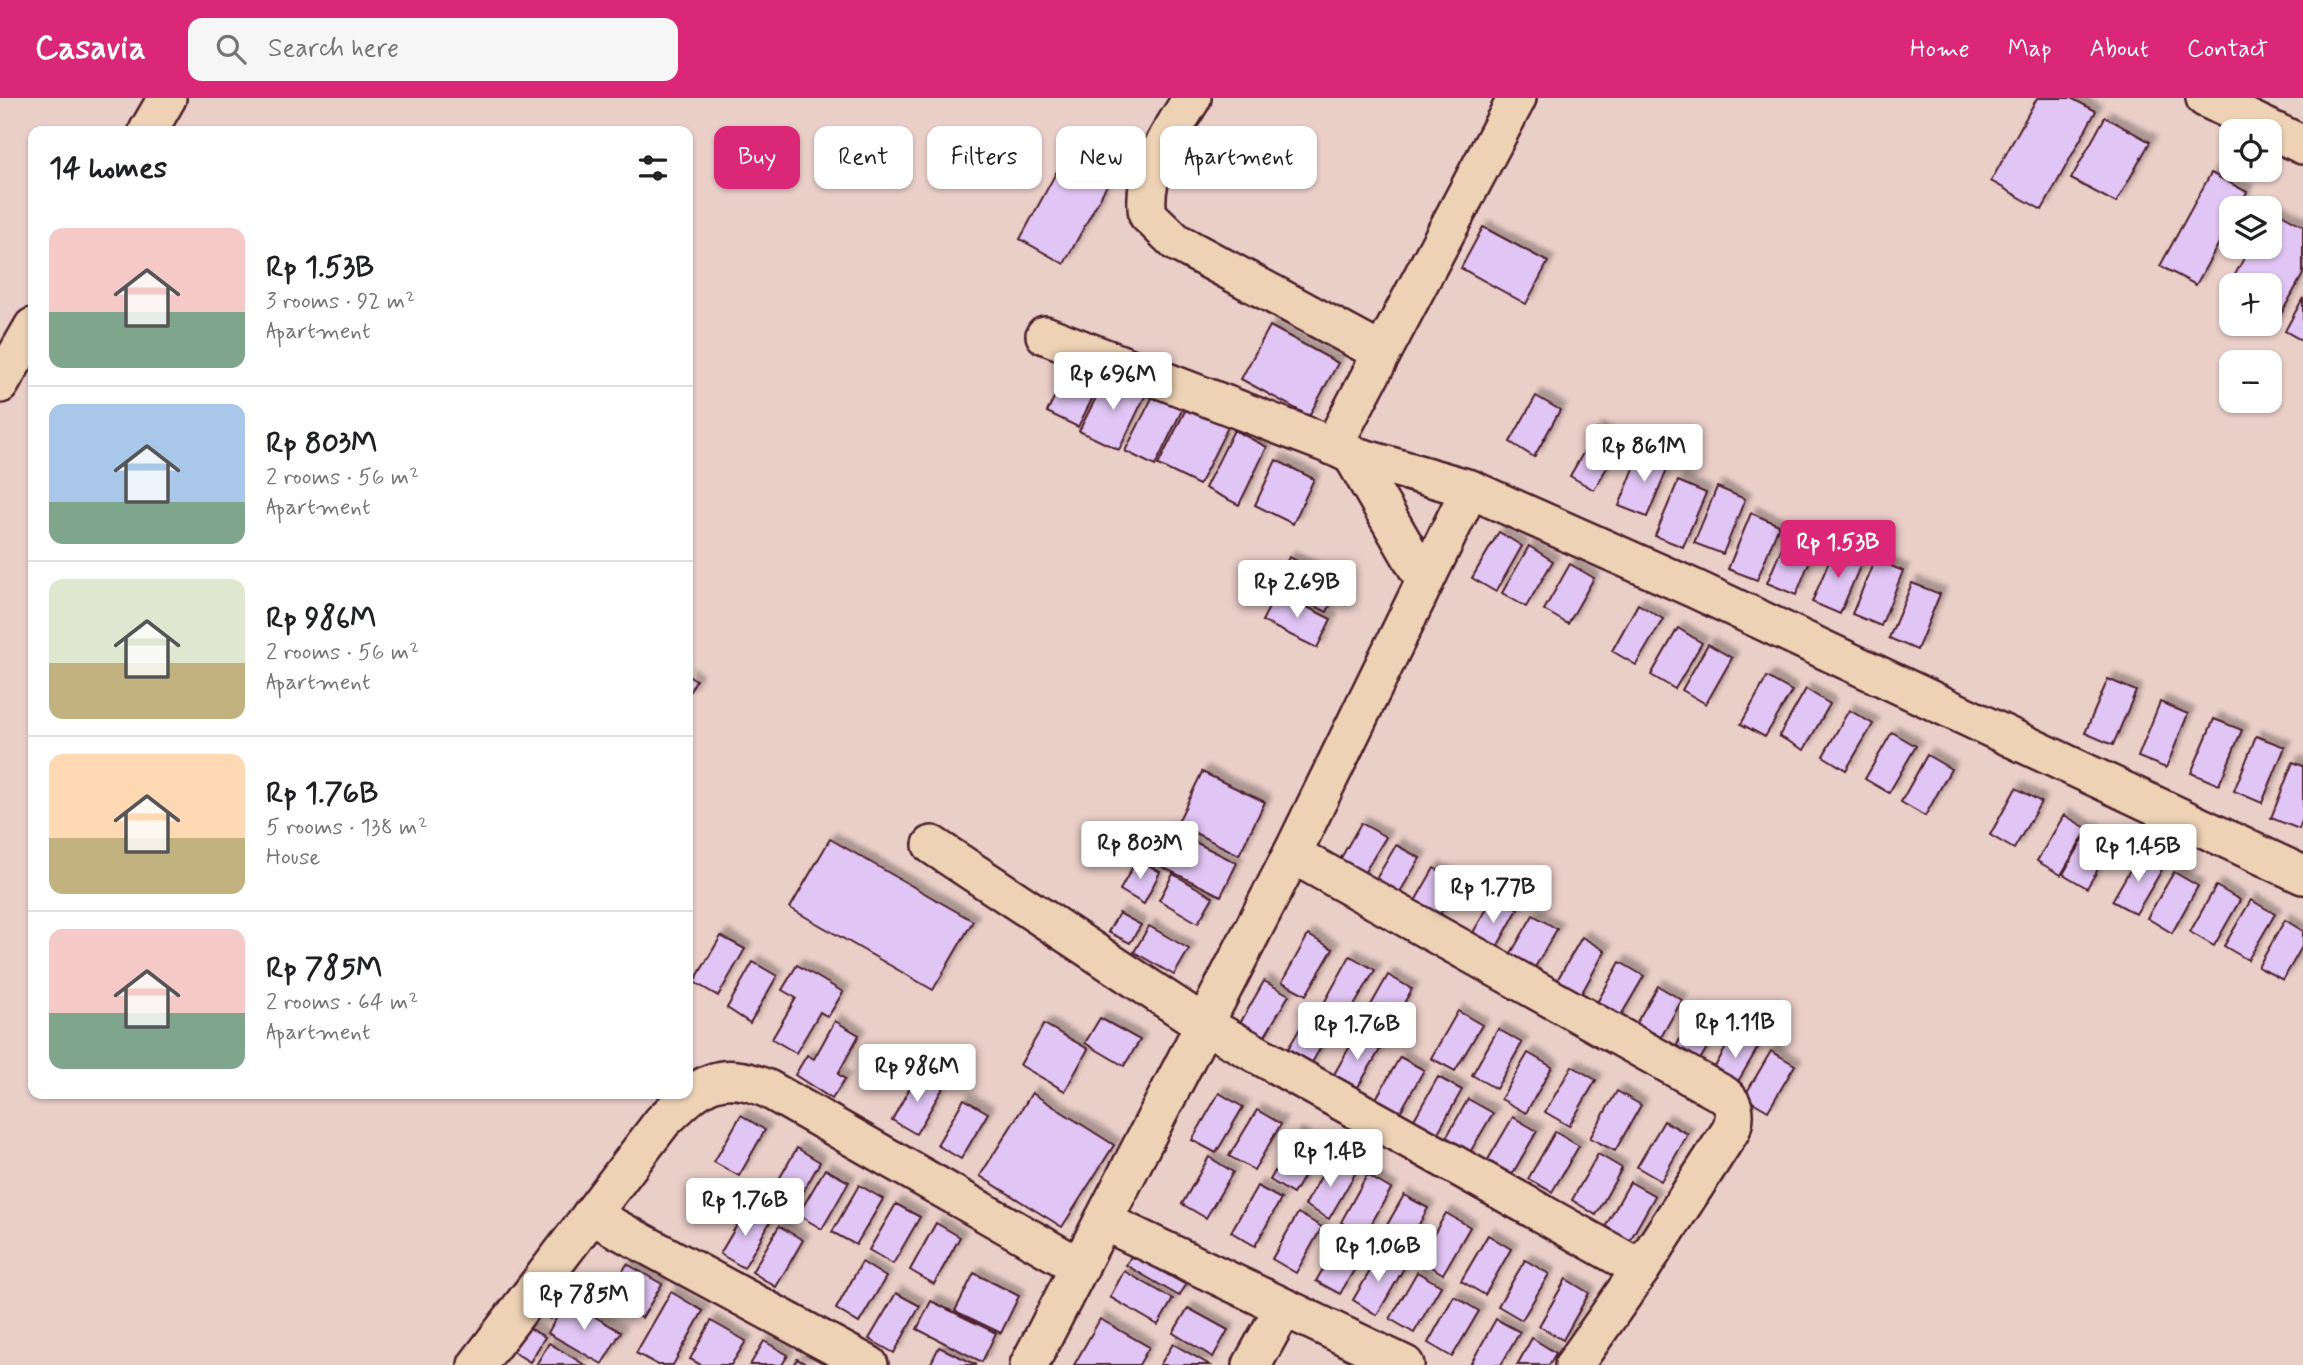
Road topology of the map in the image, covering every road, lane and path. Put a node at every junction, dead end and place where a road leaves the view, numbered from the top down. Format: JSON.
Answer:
{"nodes":[{"id":1,"x":167,"y":98,"type":"edge"},
{"id":2,"x":1192,"y":98,"type":"edge"},
{"id":3,"x":1517,"y":98,"type":"edge"},
{"id":4,"x":2205,"y":98,"type":"edge"},
{"id":5,"x":151,"y":126,"type":"edge"},
{"id":6,"x":2303,"y":145,"type":"edge"},
{"id":7,"x":1045,"y":335,"type":"dead end"},
{"id":8,"x":28,"y":336,"type":"edge"},
{"id":9,"x":1382,"y":353,"type":"junction"},
{"id":10,"x":0,"y":384,"type":"edge"},
{"id":11,"x":1342,"y":451,"type":"junction"},
{"id":12,"x":1470,"y":489,"type":"junction"},
{"id":13,"x":1425,"y":580,"type":"junction"},
{"id":14,"x":932,"y":845,"type":"dead end"},
{"id":15,"x":1292,"y":854,"type":"junction"},
{"id":16,"x":2303,"y":875,"type":"edge"},
{"id":17,"x":1205,"y":1025,"type":"junction"},
{"id":18,"x":693,"y":1092,"type":"edge"},
{"id":19,"x":686,"y":1099,"type":"edge"},
{"id":20,"x":591,"y":1215,"type":"junction"},
{"id":21,"x":1103,"y":1221,"type":"junction"},
{"id":22,"x":1080,"y":1267,"type":"junction"},
{"id":23,"x":1641,"y":1269,"type":"junction"},
{"id":24,"x":1283,"y":1309,"type":"junction"},
{"id":25,"x":477,"y":1365,"type":"edge"},
{"id":26,"x":869,"y":1365,"type":"edge"},
{"id":27,"x":1030,"y":1365,"type":"edge"},
{"id":28,"x":1252,"y":1365,"type":"edge"},
{"id":29,"x":1405,"y":1365,"type":"edge"},
{"id":30,"x":1574,"y":1365,"type":"edge"}],
"edges":[{"from":1,"to":5,"type":"street"},
{"from":2,"to":9,"type":"street"},
{"from":3,"to":9,"type":"street"},
{"from":4,"to":6,"type":"street"},
{"from":7,"to":11,"type":"street"},
{"from":8,"to":10,"type":"street"},
{"from":9,"to":11,"type":"street"},
{"from":11,"to":12,"type":"street"},
{"from":11,"to":13,"type":"street"},
{"from":12,"to":13,"type":"street"},
{"from":12,"to":16,"type":"street"},
{"from":13,"to":15,"type":"street"},
{"from":14,"to":17,"type":"street"},
{"from":15,"to":17,"type":"street"},
{"from":15,"to":23,"type":"street"},
{"from":17,"to":21,"type":"street"},
{"from":17,"to":23,"type":"street"},
{"from":18,"to":22,"type":"street"},
{"from":19,"to":20,"type":"street"},
{"from":20,"to":25,"type":"street"},
{"from":20,"to":26,"type":"street"},
{"from":21,"to":22,"type":"street"},
{"from":21,"to":24,"type":"street"},
{"from":22,"to":27,"type":"street"},
{"from":23,"to":30,"type":"street"},
{"from":24,"to":28,"type":"street"},
{"from":24,"to":29,"type":"street"}]}
